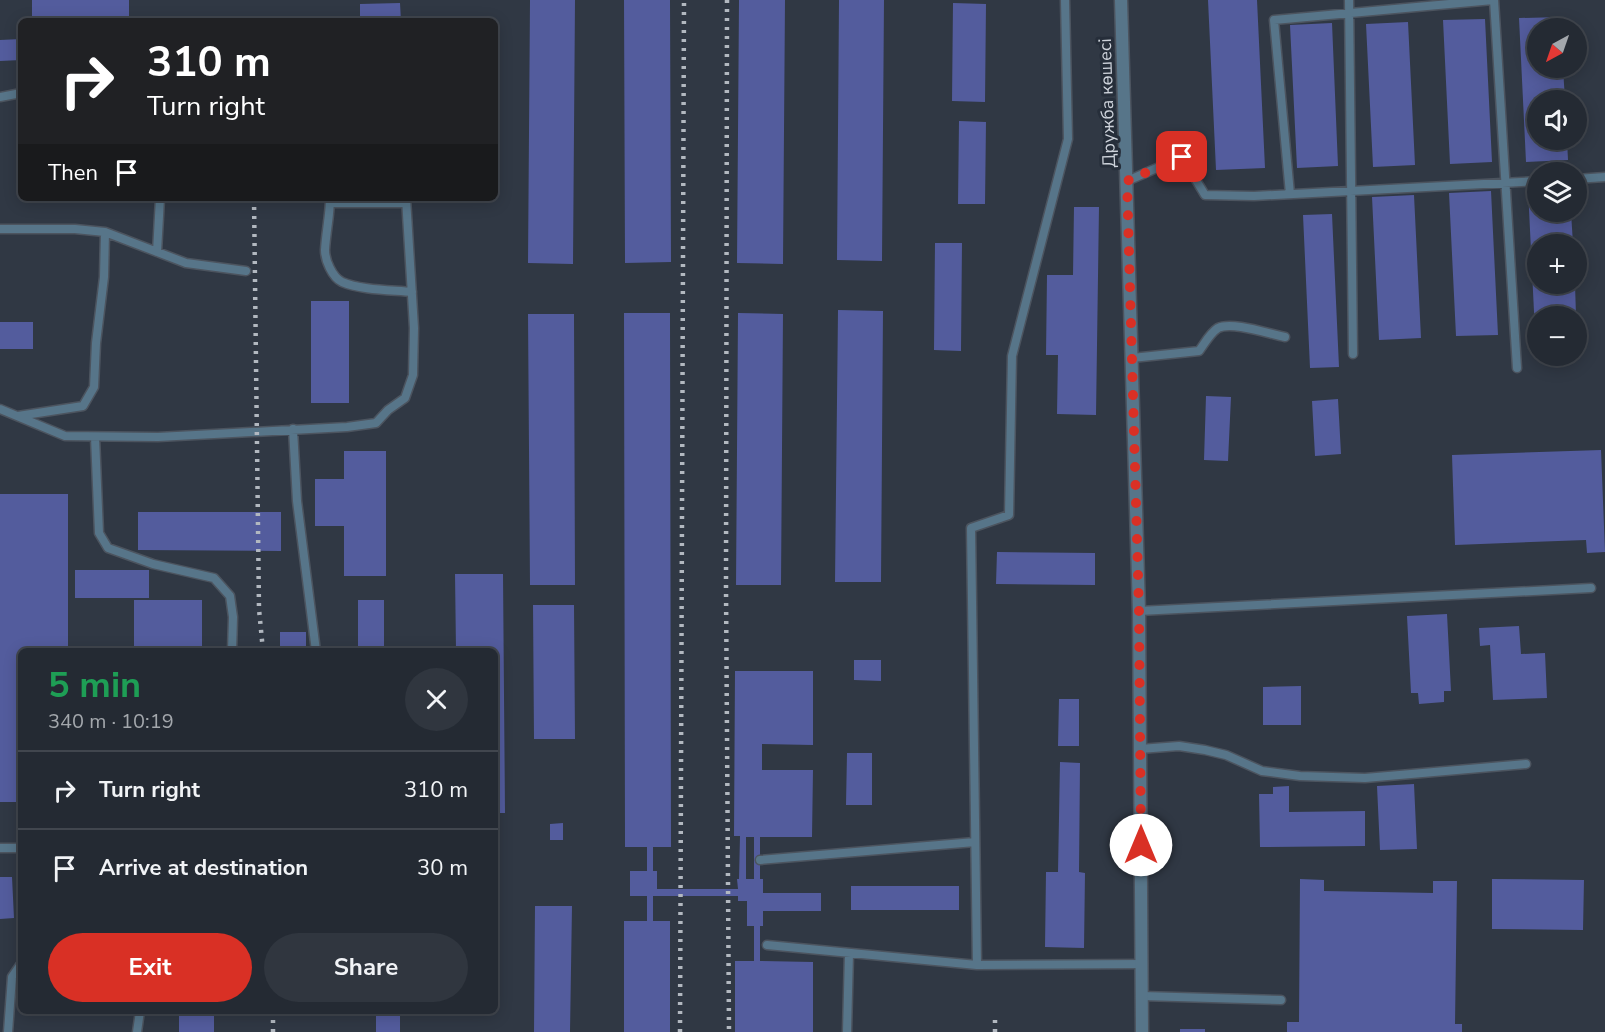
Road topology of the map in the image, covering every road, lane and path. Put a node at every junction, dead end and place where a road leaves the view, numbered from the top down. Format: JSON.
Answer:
{"nodes":[{"id":1,"x":1065,"y":0,"type":"edge"},
{"id":2,"x":1121,"y":0,"type":"edge"},
{"id":3,"x":1349,"y":0,"type":"edge"},
{"id":4,"x":1494,"y":0,"type":"edge"},
{"id":5,"x":1349,"y":13,"type":"junction"},
{"id":6,"x":18,"y":94,"type":"edge"},
{"id":7,"x":0,"y":97,"type":"edge"},
{"id":8,"x":1605,"y":177,"type":"edge"},
{"id":9,"x":1587,"y":178,"type":"edge"},
{"id":10,"x":1127,"y":181,"type":"junction"},
{"id":11,"x":1527,"y":182,"type":"edge"},
{"id":12,"x":1506,"y":183,"type":"junction"},
{"id":13,"x":1351,"y":191,"type":"junction"},
{"id":14,"x":1290,"y":194,"type":"junction"},
{"id":15,"x":160,"y":201,"type":"edge"},
{"id":16,"x":330,"y":201,"type":"edge"},
{"id":17,"x":406,"y":201,"type":"edge"},
{"id":18,"x":0,"y":229,"type":"edge"},
{"id":19,"x":105,"y":232,"type":"junction"},
{"id":20,"x":157,"y":252,"type":"junction"},
{"id":21,"x":246,"y":271,"type":"dead end"},
{"id":22,"x":412,"y":292,"type":"junction"},
{"id":23,"x":1285,"y":337,"type":"dead end"},
{"id":24,"x":1353,"y":354,"type":"dead end"},
{"id":25,"x":1132,"y":358,"type":"junction"},
{"id":26,"x":1517,"y":368,"type":"dead end"},
{"id":27,"x":0,"y":409,"type":"edge"},
{"id":28,"x":17,"y":416,"type":"junction"},
{"id":29,"x":293,"y":429,"type":"junction"},
{"id":30,"x":95,"y":437,"type":"junction"},
{"id":31,"x":1591,"y":588,"type":"dead end"},
{"id":32,"x":1139,"y":611,"type":"junction"},
{"id":33,"x":232,"y":648,"type":"edge"},
{"id":34,"x":316,"y":648,"type":"edge"},
{"id":35,"x":1140,"y":749,"type":"junction"},
{"id":36,"x":1526,"y":764,"type":"dead end"},
{"id":37,"x":975,"y":842,"type":"junction"},
{"id":38,"x":0,"y":848,"type":"edge"},
{"id":39,"x":18,"y":848,"type":"edge"},
{"id":40,"x":760,"y":860,"type":"dead end"},
{"id":41,"x":767,"y":945,"type":"dead end"},
{"id":42,"x":849,"y":953,"type":"junction"},
{"id":43,"x":977,"y":964,"type":"junction"},
{"id":44,"x":1142,"y":964,"type":"junction"},
{"id":45,"x":18,"y":968,"type":"edge"},
{"id":46,"x":1142,"y":996,"type":"junction"},
{"id":47,"x":1281,"y":1000,"type":"dead end"},
{"id":48,"x":139,"y":1014,"type":"edge"},
{"id":49,"x":8,"y":1032,"type":"edge"},
{"id":50,"x":136,"y":1032,"type":"edge"},
{"id":51,"x":847,"y":1032,"type":"edge"},
{"id":52,"x":1142,"y":1032,"type":"edge"}],
"edges":[{"from":1,"to":37,"type":"lane"},
{"from":2,"to":10,"type":"street","name":"Дружба көшесі"},
{"from":3,"to":5,"type":"lane"},
{"from":4,"to":5,"type":"lane"},
{"from":4,"to":12,"type":"lane"},
{"from":5,"to":13,"type":"lane"},
{"from":5,"to":14,"type":"lane"},
{"from":6,"to":7,"type":"lane"},
{"from":8,"to":9,"type":"lane"},
{"from":10,"to":14,"type":"lane"},
{"from":10,"to":25,"type":"street","name":"Дружба көшесі"},
{"from":11,"to":12,"type":"lane"},
{"from":12,"to":13,"type":"lane"},
{"from":12,"to":26,"type":"lane"},
{"from":13,"to":14,"type":"lane"},
{"from":13,"to":24,"type":"lane"},
{"from":15,"to":20,"type":"lane"},
{"from":16,"to":17,"type":"lane"},
{"from":16,"to":22,"type":"lane"},
{"from":17,"to":22,"type":"lane"},
{"from":18,"to":19,"type":"lane"},
{"from":19,"to":20,"type":"lane"},
{"from":19,"to":28,"type":"lane"},
{"from":20,"to":21,"type":"lane"},
{"from":22,"to":29,"type":"lane"},
{"from":23,"to":25,"type":"lane"},
{"from":25,"to":32,"type":"street","name":"Дружба көшесі"},
{"from":27,"to":28,"type":"lane"},
{"from":28,"to":30,"type":"lane"},
{"from":29,"to":30,"type":"lane"},
{"from":29,"to":34,"type":"lane"},
{"from":30,"to":33,"type":"lane"},
{"from":31,"to":32,"type":"lane"},
{"from":32,"to":35,"type":"street","name":"Дружба көшесі"},
{"from":35,"to":36,"type":"lane"},
{"from":35,"to":44,"type":"street","name":"Дружба көшесі"},
{"from":37,"to":40,"type":"lane"},
{"from":37,"to":43,"type":"lane"},
{"from":38,"to":39,"type":"lane"},
{"from":41,"to":42,"type":"lane"},
{"from":42,"to":43,"type":"lane"},
{"from":42,"to":51,"type":"lane"},
{"from":43,"to":44,"type":"lane"},
{"from":44,"to":46,"type":"street","name":"Дружба көшесі"},
{"from":45,"to":49,"type":"lane"},
{"from":46,"to":47,"type":"lane"},
{"from":46,"to":52,"type":"street","name":"Дружба көшесі"},
{"from":48,"to":50,"type":"lane"}]}
